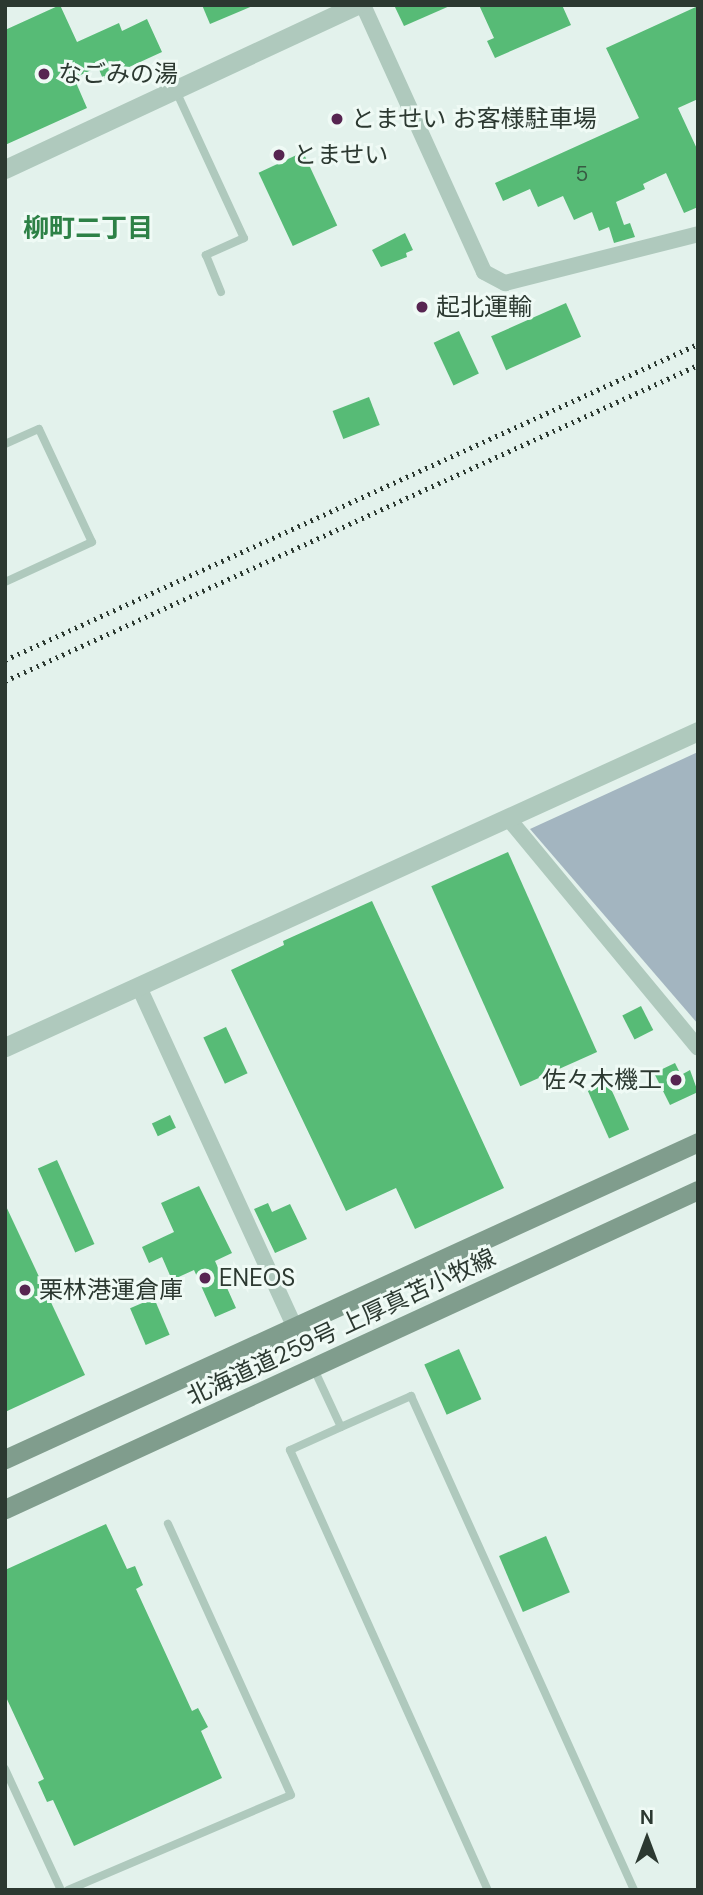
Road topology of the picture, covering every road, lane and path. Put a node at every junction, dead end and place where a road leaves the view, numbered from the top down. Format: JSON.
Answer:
{"nodes":[{"id":1,"x":357,"y":5,"type":"edge"},
{"id":2,"x":363,"y":5,"type":"edge"},
{"id":3,"x":176,"y":91,"type":"junction"},
{"id":4,"x":5,"y":169,"type":"edge"},
{"id":5,"x":698,"y":234,"type":"edge"},
{"id":6,"x":221,"y":292,"type":"dead end"},
{"id":7,"x":5,"y":444,"type":"edge"},
{"id":8,"x":5,"y":582,"type":"edge"},
{"id":9,"x":698,"y":731,"type":"edge"},
{"id":10,"x":508,"y":818,"type":"junction"},
{"id":11,"x":139,"y":987,"type":"junction"},
{"id":12,"x":5,"y":1047,"type":"edge"},
{"id":13,"x":698,"y":1048,"type":"edge"},
{"id":14,"x":698,"y":1142,"type":"edge"},
{"id":15,"x":698,"y":1190,"type":"edge"},
{"id":16,"x":294,"y":1326,"type":"junction"},
{"id":17,"x":313,"y":1367,"type":"junction"},
{"id":18,"x":341,"y":1427,"type":"junction"},
{"id":19,"x":5,"y":1459,"type":"edge"},
{"id":20,"x":5,"y":1508,"type":"edge"},
{"id":21,"x":167,"y":1524,"type":"dead end"},
{"id":22,"x":5,"y":1769,"type":"edge"},
{"id":23,"x":61,"y":1890,"type":"edge"},
{"id":24,"x":68,"y":1890,"type":"edge"},
{"id":25,"x":488,"y":1890,"type":"edge"},
{"id":26,"x":634,"y":1890,"type":"edge"}],
"edges":[{"from":1,"to":3,"type":"street"},
{"from":2,"to":5,"type":"street"},
{"from":3,"to":4,"type":"street"},
{"from":3,"to":6,"type":"lane"},
{"from":7,"to":8,"type":"lane"},
{"from":9,"to":10,"type":"street"},
{"from":10,"to":11,"type":"street"},
{"from":10,"to":13,"type":"street"},
{"from":11,"to":12,"type":"street"},
{"from":11,"to":16,"type":"street"},
{"from":14,"to":16,"type":"main road","name":"北海道道259号 上厚真苫小牧線"},
{"from":15,"to":17,"type":"main road","name":"北海道道259号 上厚真苫小牧線"},
{"from":16,"to":19,"type":"main road","name":"北海道道259号 上厚真苫小牧線"},
{"from":17,"to":18,"type":"lane"},
{"from":17,"to":20,"type":"main road","name":"北海道道259号 上厚真苫小牧線"},
{"from":18,"to":25,"type":"lane"},
{"from":18,"to":26,"type":"lane"},
{"from":21,"to":24,"type":"lane"},
{"from":22,"to":23,"type":"lane"}]}
